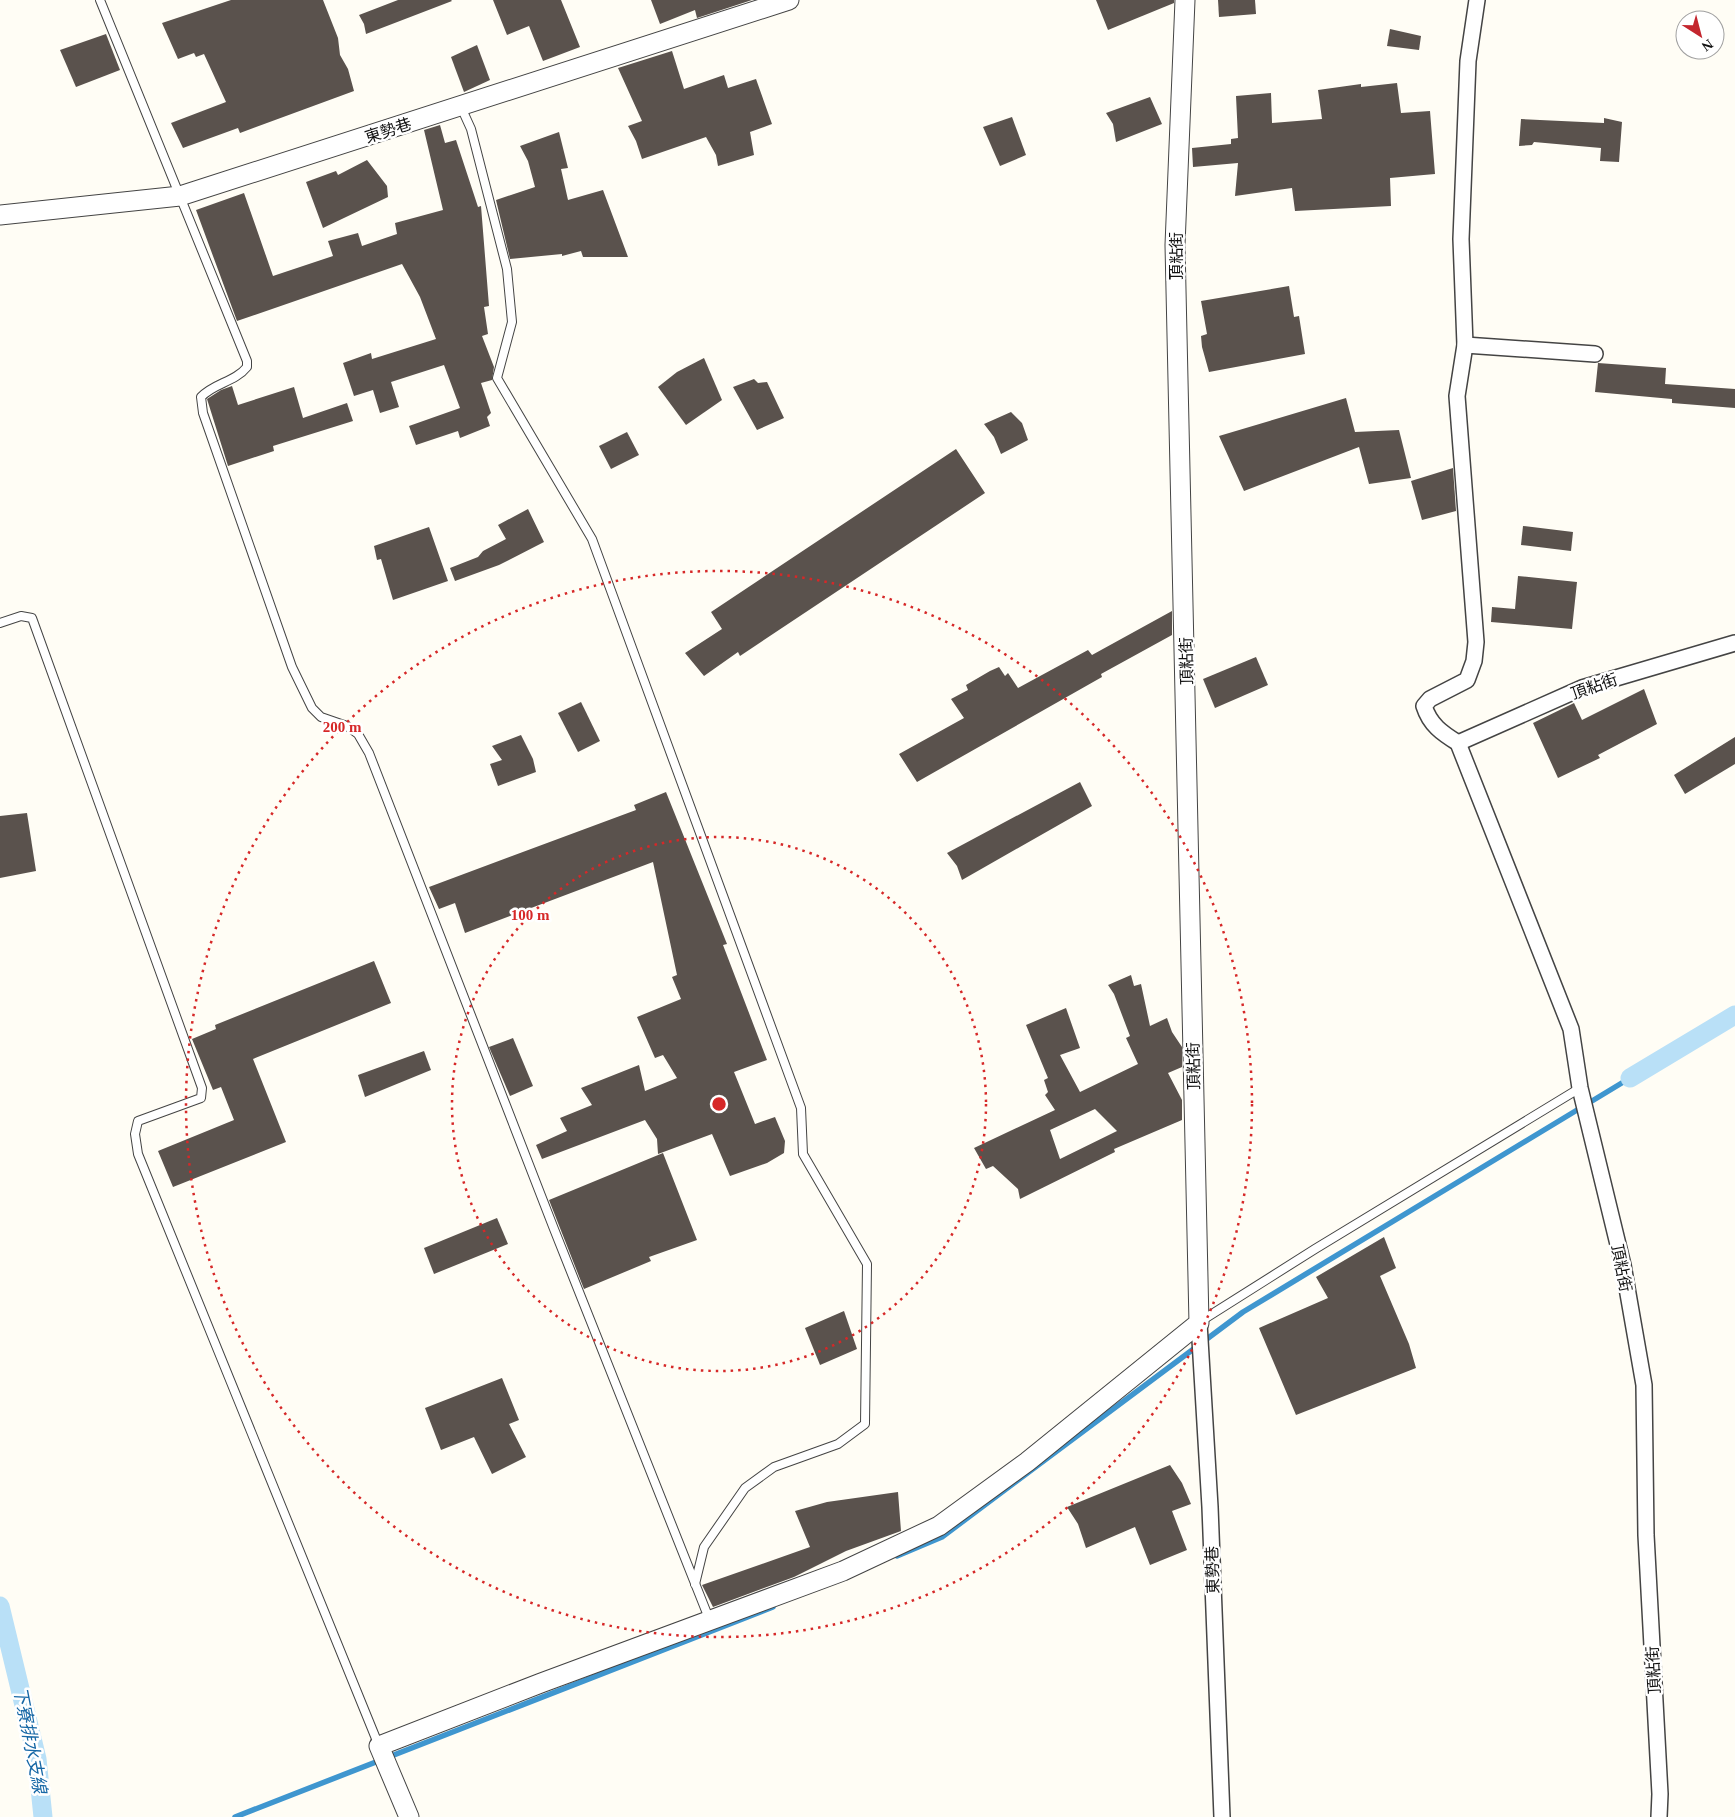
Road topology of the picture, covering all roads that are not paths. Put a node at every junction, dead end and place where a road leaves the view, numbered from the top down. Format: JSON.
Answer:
{"nodes":[{"id":1,"x":100,"y":0,"type":"edge"},
{"id":2,"x":789,"y":0,"type":"edge"},
{"id":3,"x":1185,"y":0,"type":"edge"},
{"id":4,"x":1477,"y":0,"type":"edge"},
{"id":5,"x":765,"y":4,"type":"edge"},
{"id":6,"x":461,"y":107,"type":"junction"},
{"id":7,"x":180,"y":196,"type":"junction"},
{"id":8,"x":0,"y":215,"type":"edge"},
{"id":9,"x":1466,"y":345,"type":"junction"},
{"id":10,"x":1595,"y":354,"type":"dead end"},
{"id":11,"x":0,"y":624,"type":"edge"},
{"id":12,"x":1735,"y":643,"type":"edge"},
{"id":13,"x":1458,"y":743,"type":"junction"},
{"id":14,"x":1580,"y":1088,"type":"junction"},
{"id":15,"x":1199,"y":1323,"type":"junction"},
{"id":16,"x":695,"y":1584,"type":"junction"},
{"id":17,"x":710,"y":1621,"type":"junction"},
{"id":18,"x":383,"y":1755,"type":"junction"},
{"id":19,"x":409,"y":1817,"type":"edge"},
{"id":20,"x":1222,"y":1817,"type":"edge"},
{"id":21,"x":1660,"y":1817,"type":"edge"}],
"edges":[{"from":1,"to":7,"type":"lane"},
{"from":2,"to":5,"type":"street"},
{"from":3,"to":15,"type":"street","name":"頂粘街"},
{"from":4,"to":9,"type":"street"},
{"from":5,"to":6,"type":"street","name":"東勢巷"},
{"from":6,"to":7,"type":"street","name":"東勢巷"},
{"from":6,"to":16,"type":"lane"},
{"from":7,"to":8,"type":"street","name":"東勢巷"},
{"from":7,"to":16,"type":"lane"},
{"from":9,"to":10,"type":"street"},
{"from":9,"to":13,"type":"street"},
{"from":11,"to":18,"type":"lane"},
{"from":12,"to":13,"type":"street","name":"頂粘街"},
{"from":13,"to":14,"type":"street","name":"頂粘街"},
{"from":14,"to":15,"type":"lane"},
{"from":14,"to":21,"type":"street","name":"頂粘街"},
{"from":15,"to":17,"type":"street"},
{"from":15,"to":20,"type":"street","name":"東勢巷"},
{"from":16,"to":17,"type":"lane"},
{"from":17,"to":18,"type":"street"},
{"from":18,"to":19,"type":"street"}]}
